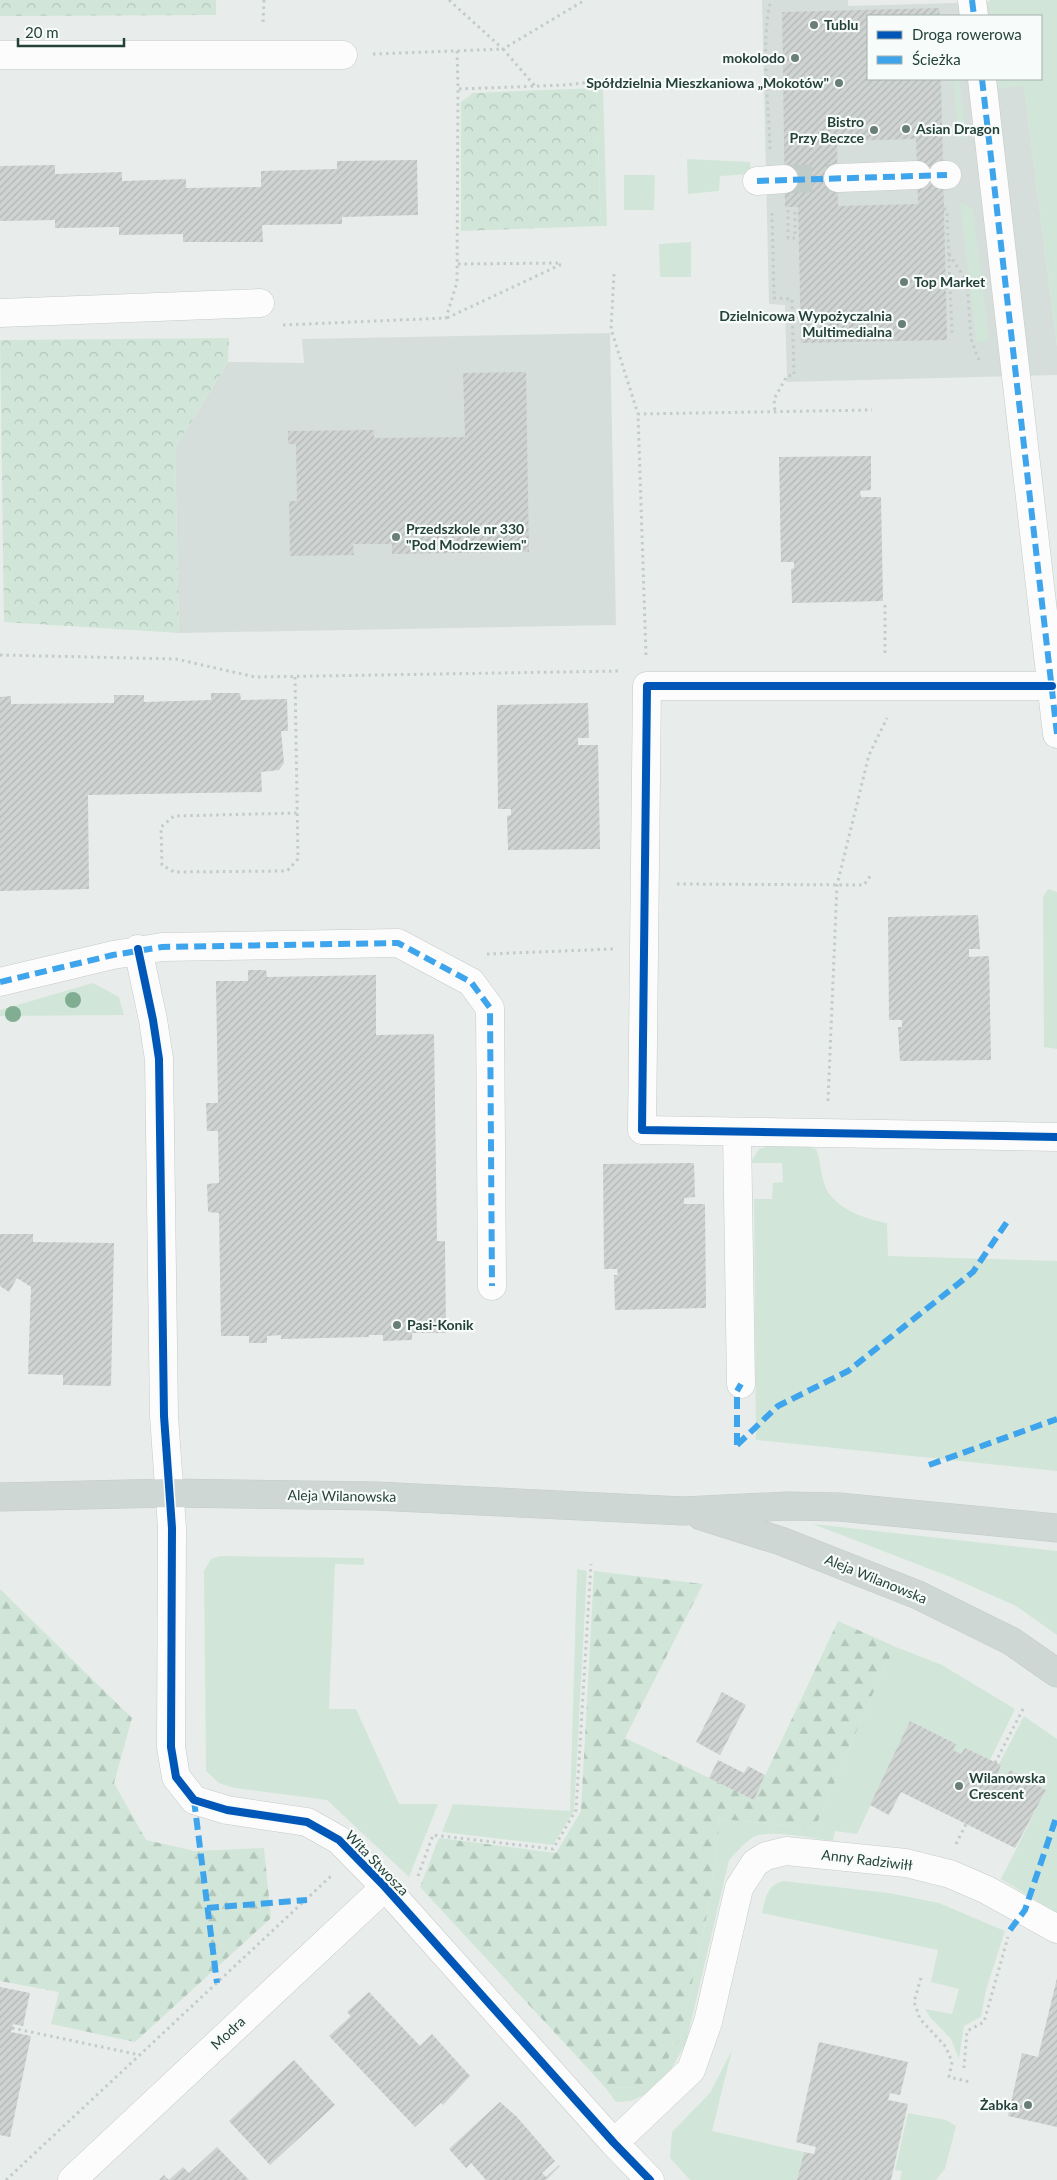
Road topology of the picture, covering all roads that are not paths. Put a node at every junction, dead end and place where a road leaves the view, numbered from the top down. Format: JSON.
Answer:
{"nodes":[{"id":1,"x":972,"y":0,"type":"edge"},
{"id":2,"x":974,"y":15,"type":"edge"},
{"id":3,"x":0,"y":55,"type":"edge"},
{"id":4,"x":343,"y":55,"type":"road end"},
{"id":5,"x":982,"y":80,"type":"edge"},
{"id":6,"x":936,"y":175,"type":"dead end"},
{"id":7,"x":838,"y":178,"type":"tunnel mouth"},
{"id":8,"x":784,"y":180,"type":"tunnel mouth"},
{"id":9,"x":757,"y":181,"type":"dead end"},
{"id":10,"x":260,"y":303,"type":"road end"},
{"id":11,"x":0,"y":313,"type":"edge"},
{"id":12,"x":1052,"y":686,"type":"junction"},
{"id":13,"x":1057,"y":734,"type":"edge"},
{"id":14,"x":138,"y":950,"type":"junction"},
{"id":15,"x":0,"y":982,"type":"edge"},
{"id":16,"x":737,"y":1133,"type":"junction"},
{"id":17,"x":1057,"y":1137,"type":"edge"},
{"id":18,"x":492,"y":1286,"type":"dead end"},
{"id":19,"x":741,"y":1384,"type":"dead end"},
{"id":20,"x":169,"y":1494,"type":"junction"},
{"id":21,"x":0,"y":1497,"type":"edge"},
{"id":22,"x":683,"y":1510,"type":"junction"},
{"id":23,"x":1057,"y":1528,"type":"edge"},
{"id":24,"x":1057,"y":1673,"type":"edge"},
{"id":25,"x":390,"y":1893,"type":"junction"},
{"id":26,"x":1057,"y":1929,"type":"edge"},
{"id":27,"x":614,"y":2143,"type":"junction"},
{"id":28,"x":72,"y":2180,"type":"edge"},
{"id":29,"x":650,"y":2180,"type":"edge"}],
"edges":[{"from":1,"to":2,"type":"street"},
{"from":3,"to":4,"type":"street"},
{"from":5,"to":12,"type":"street"},
{"from":6,"to":7,"type":"street"},
{"from":8,"to":9,"type":"street"},
{"from":10,"to":11,"type":"street"},
{"from":12,"to":13,"type":"street"},
{"from":12,"to":16,"type":"street"},
{"from":14,"to":15,"type":"street"},
{"from":14,"to":18,"type":"street"},
{"from":14,"to":20,"type":"street","name":"Wita Stwosza"},
{"from":16,"to":17,"type":"street"},
{"from":16,"to":19,"type":"street"},
{"from":20,"to":21,"type":"main road","name":"Aleja Wilanowska"},
{"from":20,"to":22,"type":"main road","name":"Aleja Wilanowska"},
{"from":20,"to":25,"type":"street","name":"Wita Stwosza"},
{"from":22,"to":23,"type":"main road","name":"Aleja Wilanowska"},
{"from":22,"to":24,"type":"main road","name":"Aleja Wilanowska"},
{"from":25,"to":27,"type":"street","name":"Wita Stwosza"},
{"from":25,"to":28,"type":"street","name":"Modra"},
{"from":26,"to":27,"type":"street","name":"Anny Radziwiłł"},
{"from":27,"to":29,"type":"street","name":"Wita Stwosza"}]}
